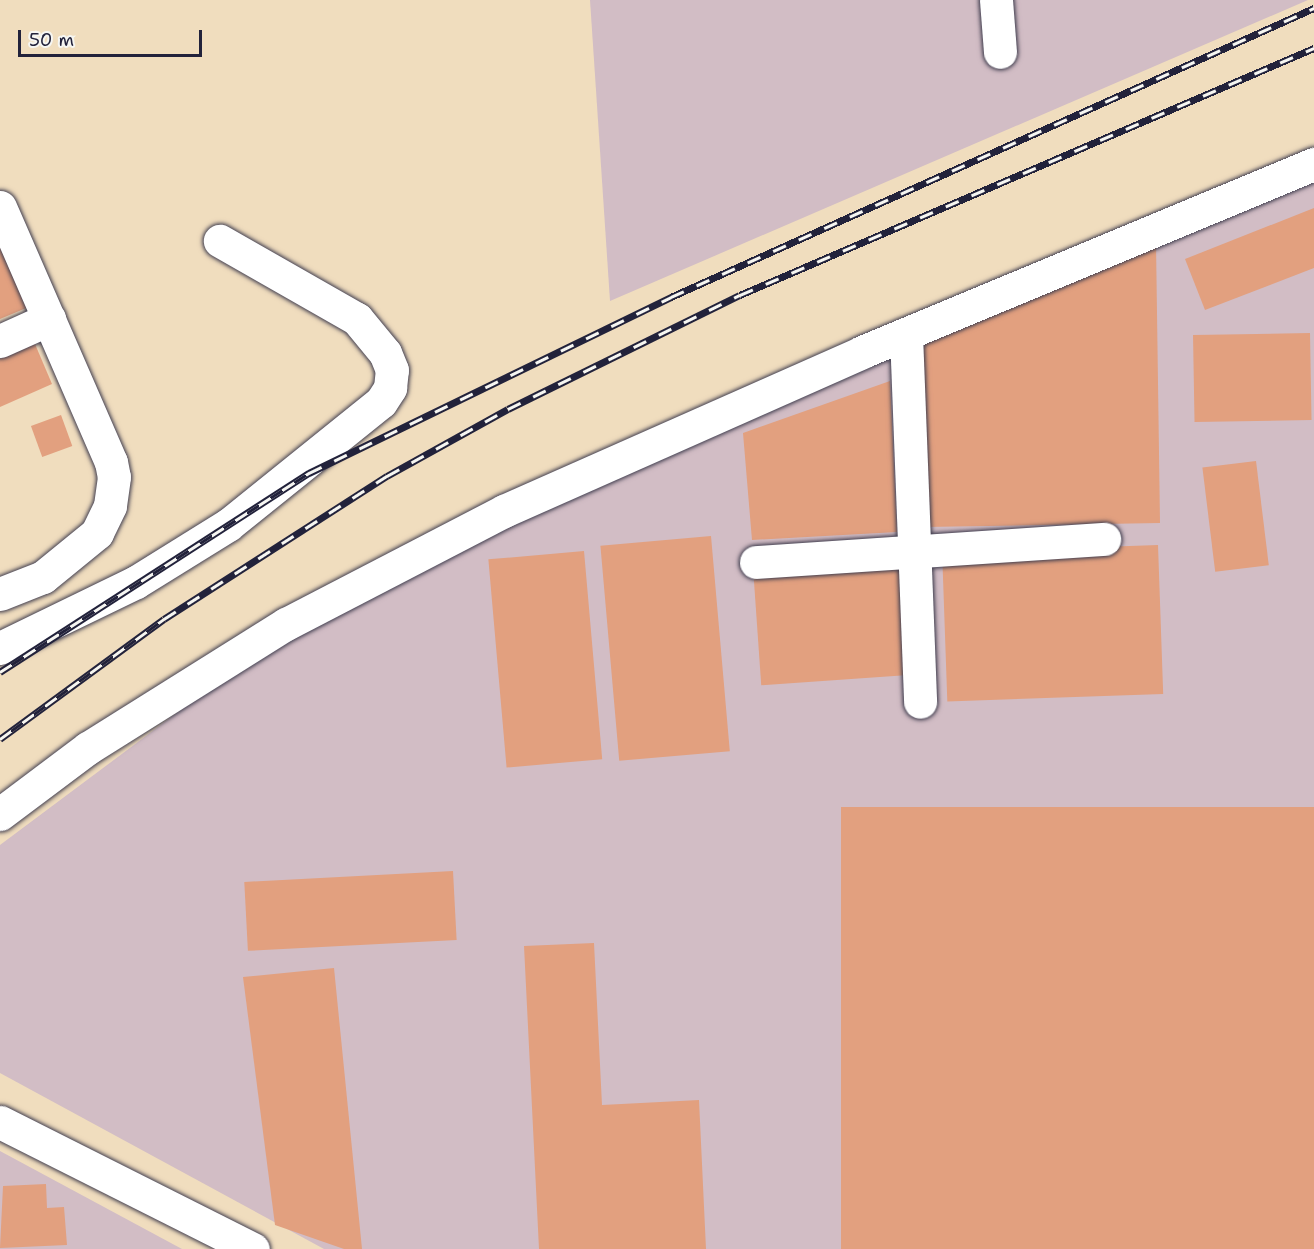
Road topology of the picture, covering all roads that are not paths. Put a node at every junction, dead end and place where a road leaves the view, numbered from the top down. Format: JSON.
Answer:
{"nodes":[{"id":1,"x":996,"y":0,"type":"edge"},
{"id":2,"x":1000,"y":52,"type":"dead end"},
{"id":3,"x":1314,"y":164,"type":"edge"},
{"id":4,"x":0,"y":207,"type":"edge"},
{"id":5,"x":220,"y":241,"type":"dead end"},
{"id":6,"x":49,"y":318,"type":"junction"},
{"id":7,"x":906,"y":334,"type":"junction"},
{"id":8,"x":0,"y":340,"type":"edge"},
{"id":9,"x":1104,"y":539,"type":"dead end"},
{"id":10,"x":915,"y":549,"type":"junction"},
{"id":11,"x":756,"y":562,"type":"dead end"},
{"id":12,"x":0,"y":594,"type":"edge"},
{"id":13,"x":0,"y":648,"type":"edge"},
{"id":14,"x":920,"y":702,"type":"dead end"},
{"id":15,"x":0,"y":814,"type":"edge"},
{"id":16,"x":0,"y":1122,"type":"edge"},
{"id":17,"x":253,"y":1249,"type":"edge"}],
"edges":[{"from":1,"to":2,"type":"street"},
{"from":3,"to":7,"type":"street"},
{"from":4,"to":6,"type":"street"},
{"from":5,"to":13,"type":"street"},
{"from":6,"to":8,"type":"street"},
{"from":6,"to":12,"type":"street"},
{"from":7,"to":10,"type":"street"},
{"from":7,"to":15,"type":"street"},
{"from":9,"to":10,"type":"street"},
{"from":10,"to":11,"type":"street"},
{"from":10,"to":14,"type":"street"},
{"from":16,"to":17,"type":"street"}]}
